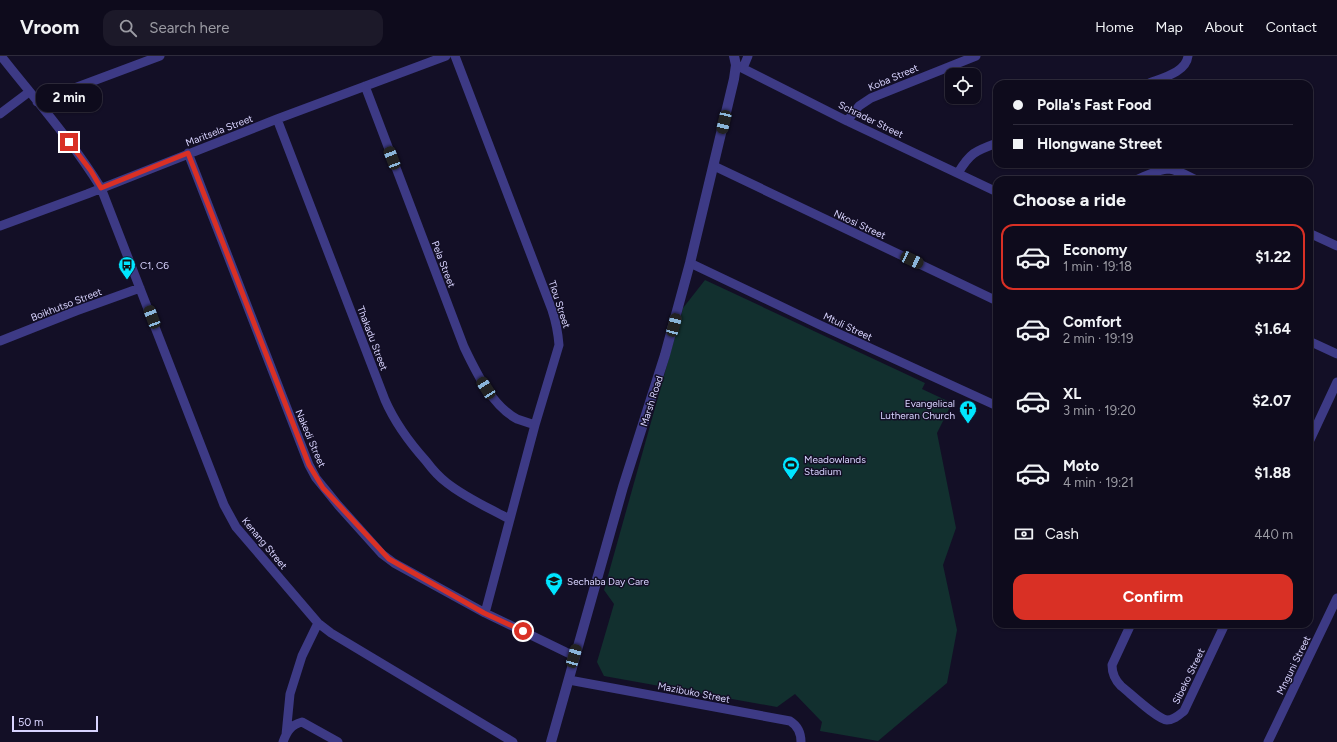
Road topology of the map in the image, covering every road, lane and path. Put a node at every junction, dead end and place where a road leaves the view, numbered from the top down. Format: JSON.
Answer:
{"nodes":[{"id":1,"x":1,"y":56,"type":"edge"},
{"id":2,"x":160,"y":56,"type":"edge"},
{"id":3,"x":446,"y":56,"type":"edge"},
{"id":4,"x":454,"y":56,"type":"edge"},
{"id":5,"x":748,"y":56,"type":"edge"},
{"id":6,"x":976,"y":56,"type":"edge"},
{"id":7,"x":1188,"y":56,"type":"edge"},
{"id":8,"x":738,"y":63,"type":"edge"},
{"id":9,"x":1156,"y":80,"type":"edge"},
{"id":10,"x":365,"y":86,"type":"junction"},
{"id":11,"x":29,"y":92,"type":"junction"},
{"id":12,"x":37,"y":102,"type":"junction"},
{"id":13,"x":0,"y":114,"type":"edge"},
{"id":14,"x":277,"y":119,"type":"junction"},
{"id":15,"x":847,"y":120,"type":"junction"},
{"id":16,"x":993,"y":145,"type":"edge"},
{"id":17,"x":188,"y":153,"type":"junction"},
{"id":18,"x":714,"y":166,"type":"junction"},
{"id":19,"x":958,"y":173,"type":"junction"},
{"id":20,"x":1146,"y":176,"type":"edge"},
{"id":21,"x":1187,"y":176,"type":"edge"},
{"id":22,"x":101,"y":188,"type":"junction"},
{"id":23,"x":993,"y":190,"type":"edge"},
{"id":24,"x":0,"y":226,"type":"edge"},
{"id":25,"x":1313,"y":235,"type":"edge"},
{"id":26,"x":1337,"y":246,"type":"edge"},
{"id":27,"x":690,"y":262,"type":"junction"},
{"id":28,"x":140,"y":288,"type":"junction"},
{"id":29,"x":993,"y":299,"type":"edge"},
{"id":30,"x":0,"y":341,"type":"edge"},
{"id":31,"x":1313,"y":343,"type":"edge"},
{"id":32,"x":1337,"y":354,"type":"edge"},
{"id":33,"x":1337,"y":382,"type":"edge"},
{"id":34,"x":993,"y":404,"type":"edge"},
{"id":35,"x":535,"y":426,"type":"junction"},
{"id":36,"x":1313,"y":433,"type":"edge"},
{"id":37,"x":509,"y":519,"type":"junction"},
{"id":38,"x":1337,"y":598,"type":"edge"},
{"id":39,"x":484,"y":613,"type":"junction"},
{"id":40,"x":318,"y":623,"type":"junction"},
{"id":41,"x":1129,"y":628,"type":"edge"},
{"id":42,"x":1223,"y":628,"type":"edge"},
{"id":43,"x":574,"y":656,"type":"junction"},
{"id":44,"x":569,"y":680,"type":"junction"},
{"id":45,"x":285,"y":739,"type":"edge"},
{"id":46,"x":338,"y":742,"type":"edge"},
{"id":47,"x":513,"y":742,"type":"edge"},
{"id":48,"x":550,"y":742,"type":"edge"},
{"id":49,"x":800,"y":742,"type":"edge"},
{"id":50,"x":1268,"y":742,"type":"edge"}],
"edges":[{"from":1,"to":11,"type":"street","name":"Kenang Street"},
{"from":2,"to":12,"type":"street"},
{"from":3,"to":10,"type":"street","name":"Maritsela Street"},
{"from":4,"to":35,"type":"street","name":"Tlou Street"},
{"from":5,"to":8,"type":"street"},
{"from":6,"to":15,"type":"street","name":"Koba Street"},
{"from":7,"to":9,"type":"street"},
{"from":8,"to":15,"type":"street","name":"Schrader Street"},
{"from":8,"to":18,"type":"street","name":"Marsh Road"},
{"from":10,"to":14,"type":"street","name":"Maritsela Street"},
{"from":10,"to":35,"type":"street","name":"Pela Street"},
{"from":11,"to":12,"type":"street","name":"Kenang Street"},
{"from":11,"to":13,"type":"street"},
{"from":12,"to":22,"type":"street","name":"Kenang Street"},
{"from":14,"to":17,"type":"street","name":"Maritsela Street"},
{"from":14,"to":37,"type":"street","name":"Thakadu Street"},
{"from":15,"to":19,"type":"street","name":"Schrader Street"},
{"from":16,"to":19,"type":"street"},
{"from":17,"to":22,"type":"street","name":"Maritsela Street"},
{"from":17,"to":39,"type":"street","name":"Nakedi Street"},
{"from":18,"to":27,"type":"street","name":"Marsh Road"},
{"from":18,"to":29,"type":"street","name":"Nkosi Street"},
{"from":19,"to":23,"type":"street","name":"Schrader Street"},
{"from":20,"to":21,"type":"street"},
{"from":22,"to":24,"type":"street","name":"Maritsela Street"},
{"from":22,"to":28,"type":"street","name":"Kenang Street"},
{"from":25,"to":26,"type":"street"},
{"from":27,"to":34,"type":"street","name":"Mtuli Street"},
{"from":27,"to":43,"type":"street","name":"Marsh Road"},
{"from":28,"to":30,"type":"street","name":"Boikhutso Street"},
{"from":28,"to":40,"type":"street","name":"Kenang Street"},
{"from":31,"to":32,"type":"street"},
{"from":33,"to":36,"type":"street"},
{"from":35,"to":37,"type":"street","name":"Tlou Street"},
{"from":37,"to":39,"type":"street","name":"Tlou Street"},
{"from":38,"to":50,"type":"street","name":"Mnguni Street"},
{"from":39,"to":43,"type":"street","name":"Nakedi Street"},
{"from":40,"to":45,"type":"street"},
{"from":40,"to":47,"type":"street","name":"Kenang Street"},
{"from":41,"to":42,"type":"street","name":"Sibeko Street"},
{"from":43,"to":44,"type":"street","name":"Marsh Road"},
{"from":44,"to":48,"type":"street","name":"Marsh Road"},
{"from":44,"to":49,"type":"street","name":"Mazibuko Street"},
{"from":45,"to":46,"type":"street"}]}
